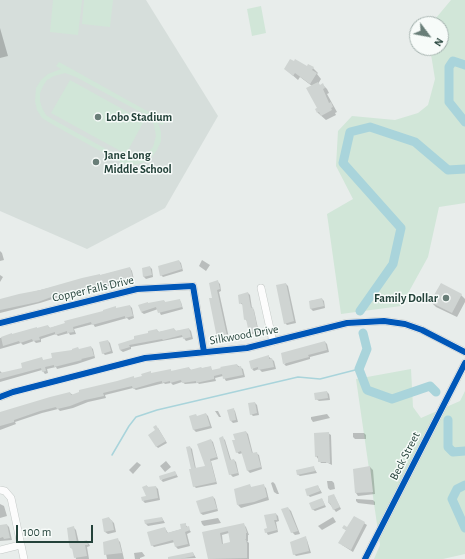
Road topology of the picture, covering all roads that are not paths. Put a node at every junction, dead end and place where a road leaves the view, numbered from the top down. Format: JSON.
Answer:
{"nodes":[{"id":1,"x":261,"y":288,"type":"dead end"},
{"id":2,"x":0,"y":323,"type":"edge"},
{"id":3,"x":273,"y":342,"type":"junction"},
{"id":4,"x":204,"y":352,"type":"junction"},
{"id":5,"x":465,"y":352,"type":"edge"},
{"id":6,"x":465,"y":363,"type":"edge"},
{"id":7,"x":0,"y":397,"type":"edge"},
{"id":8,"x":2,"y":491,"type":"edge"},
{"id":9,"x":20,"y":545,"type":"junction"},
{"id":10,"x":0,"y":550,"type":"edge"},
{"id":11,"x":24,"y":559,"type":"edge"},
{"id":12,"x":365,"y":559,"type":"edge"}],
"edges":[{"from":1,"to":3,"type":"street"},
{"from":2,"to":4,"type":"street","name":"Copper Falls Drive"},
{"from":3,"to":4,"type":"street","name":"Silkwood Drive"},
{"from":3,"to":5,"type":"street","name":"Silkwood Drive"},
{"from":4,"to":7,"type":"street","name":"Silkwood Drive"},
{"from":6,"to":12,"type":"street","name":"Beck Street"},
{"from":8,"to":9,"type":"street"},
{"from":9,"to":10,"type":"street"},
{"from":9,"to":11,"type":"street"}]}
